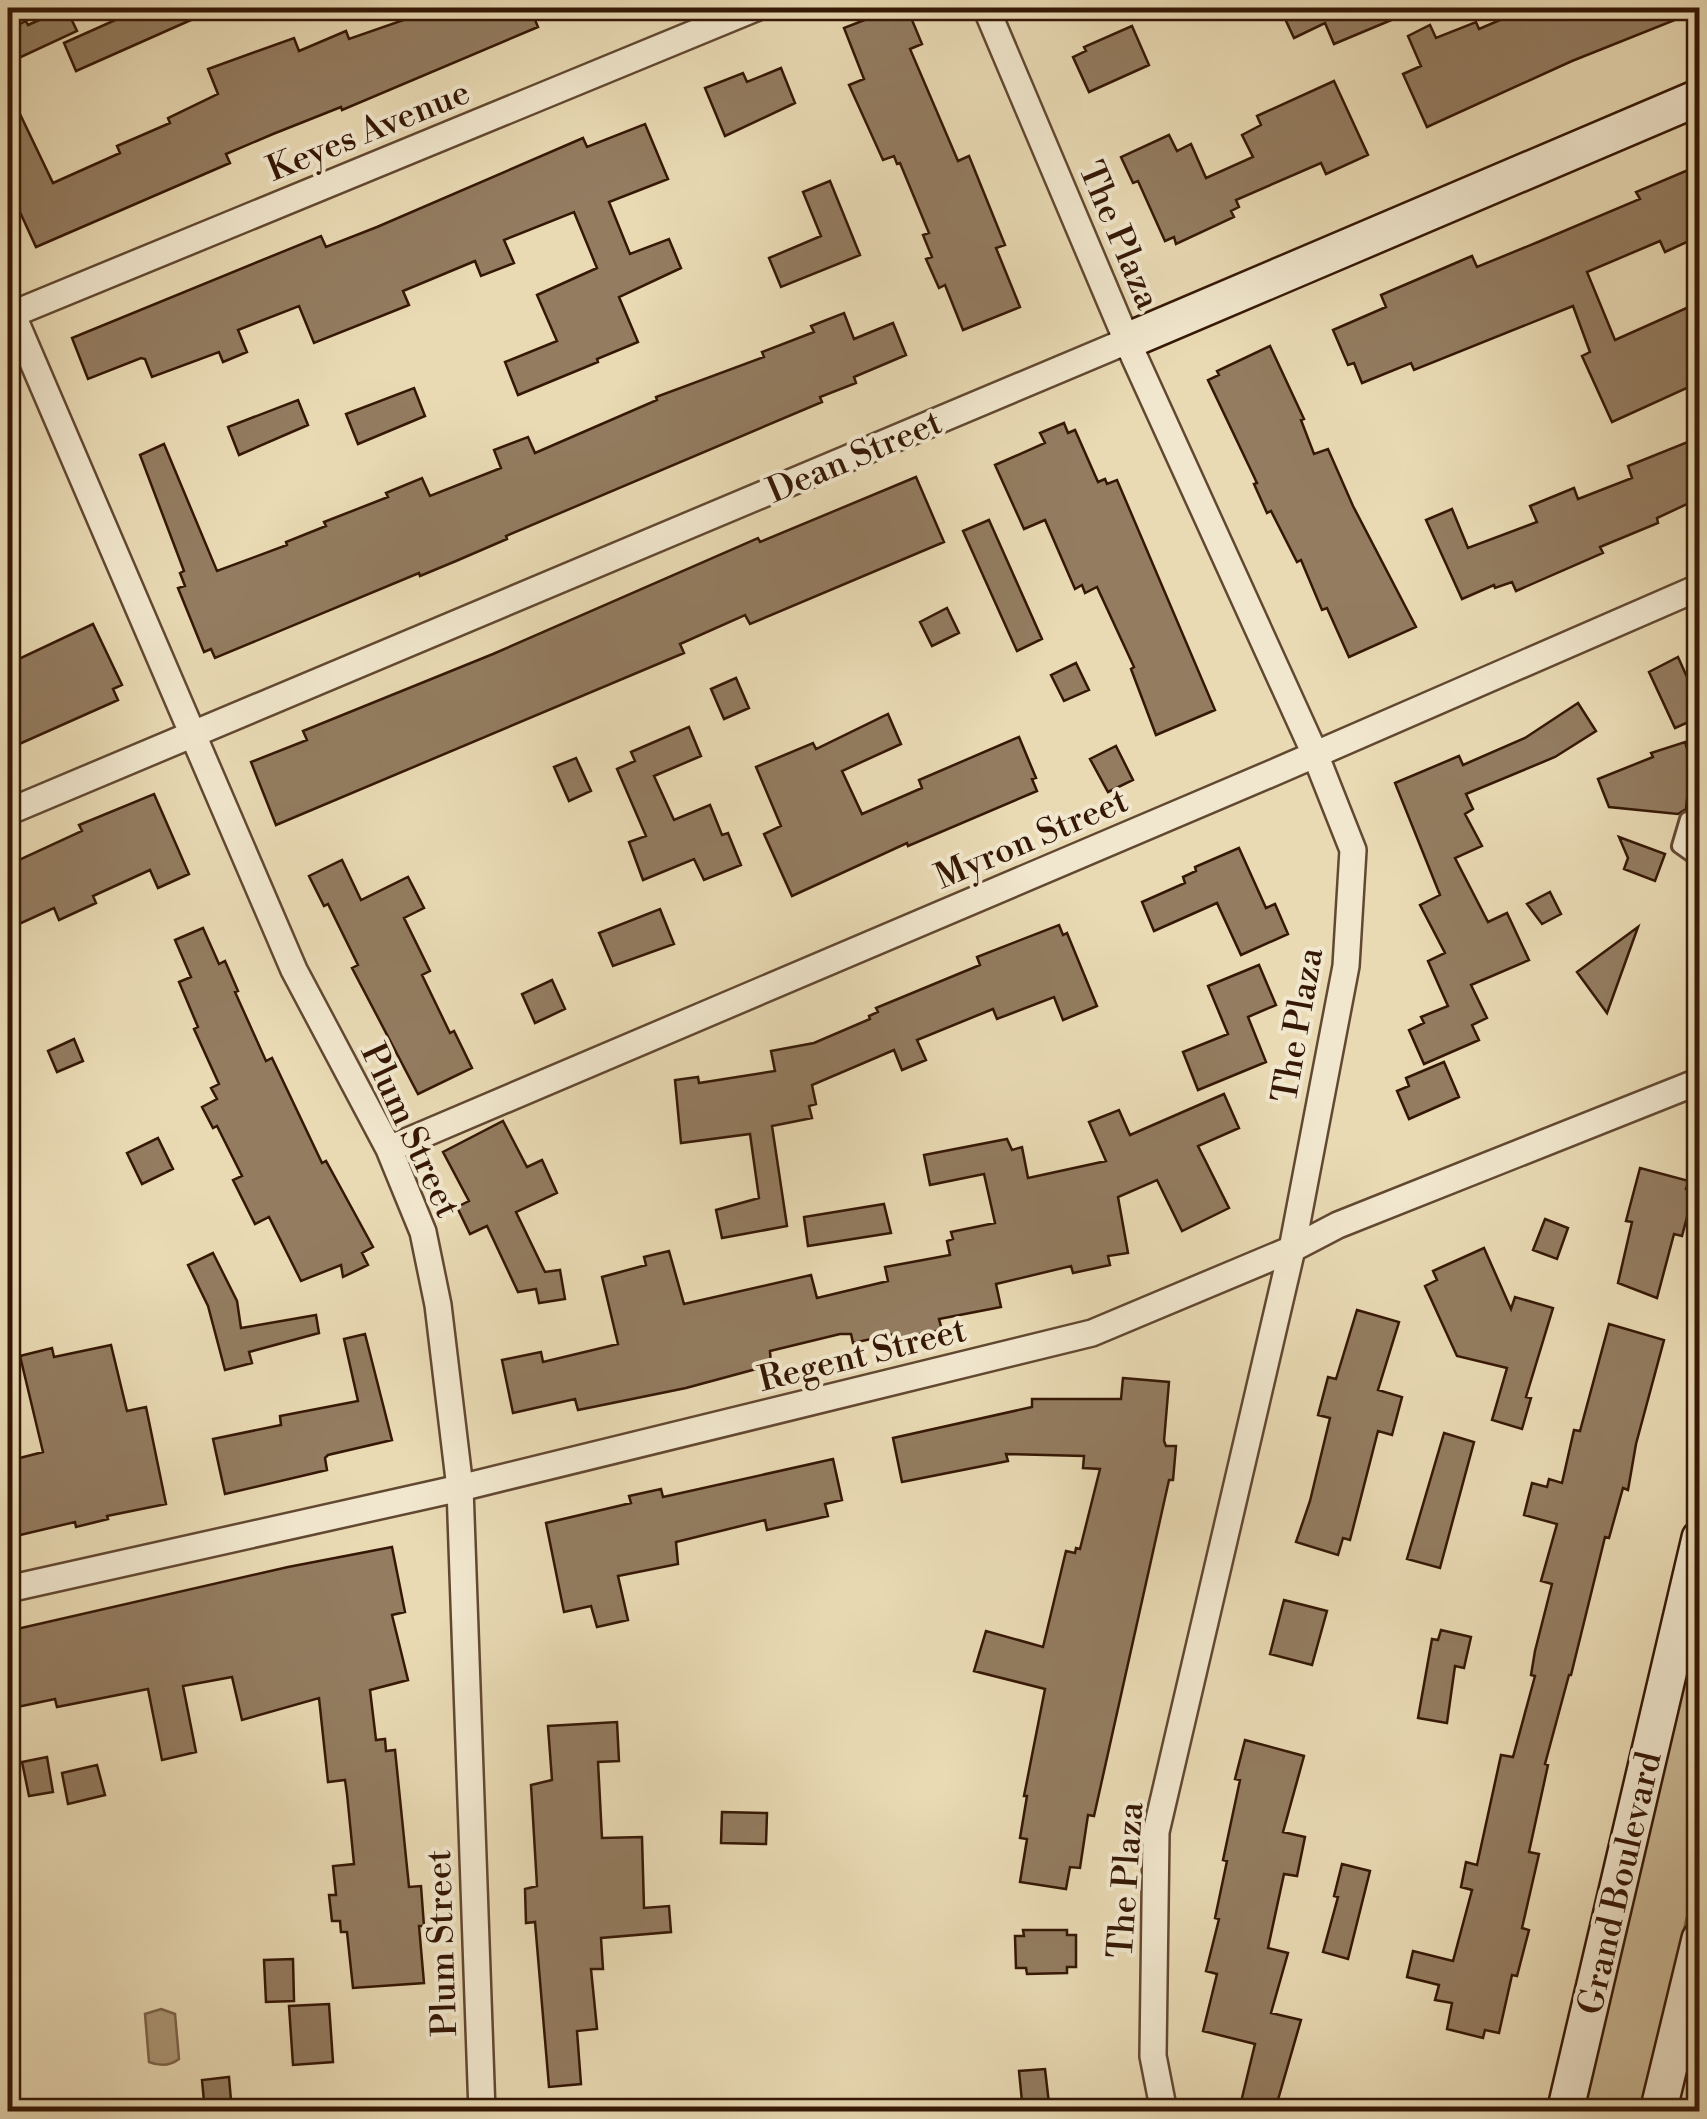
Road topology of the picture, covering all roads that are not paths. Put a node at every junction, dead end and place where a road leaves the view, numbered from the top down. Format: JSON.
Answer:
{"nodes":[{"id":1,"x":756,"y":8,"type":"edge"},
{"id":2,"x":986,"y":8,"type":"edge"},
{"id":3,"x":1700,"y":97,"type":"edge"},
{"id":4,"x":9,"y":312,"type":"edge"},
{"id":5,"x":1127,"y":341,"type":"junction"},
{"id":6,"x":1700,"y":587,"type":"edge"},
{"id":7,"x":195,"y":734,"type":"junction"},
{"id":8,"x":1315,"y":754,"type":"junction"},
{"id":9,"x":8,"y":812,"type":"edge"},
{"id":10,"x":1686,"y":818,"type":"dead end"},
{"id":11,"x":1700,"y":861,"type":"edge"},
{"id":12,"x":1700,"y":1081,"type":"edge"},
{"id":13,"x":389,"y":1149,"type":"junction"},
{"id":14,"x":1292,"y":1249,"type":"junction"},
{"id":15,"x":460,"y":1488,"type":"junction"},
{"id":16,"x":1700,"y":1538,"type":"edge"},
{"id":17,"x":8,"y":1589,"type":"edge"},
{"id":18,"x":1700,"y":1939,"type":"edge"},
{"id":19,"x":482,"y":2112,"type":"edge"},
{"id":20,"x":1164,"y":2112,"type":"edge"},
{"id":21,"x":1566,"y":2112,"type":"edge"},
{"id":22,"x":1658,"y":2112,"type":"edge"}],
"edges":[{"from":1,"to":4,"type":"street","name":"Keyes Avenue"},
{"from":2,"to":5,"type":"street","name":"The Plaza"},
{"from":3,"to":5,"type":"street","name":"Dean Street"},
{"from":4,"to":7,"type":"street","name":"Plum Street"},
{"from":5,"to":7,"type":"street","name":"Dean Street"},
{"from":5,"to":8,"type":"street","name":"The Plaza"},
{"from":6,"to":8,"type":"street","name":"Myron Street"},
{"from":7,"to":9,"type":"street","name":"Dean Street"},
{"from":7,"to":13,"type":"street","name":"Plum Street"},
{"from":8,"to":13,"type":"street","name":"Myron Street"},
{"from":8,"to":14,"type":"street","name":"The Plaza"},
{"from":10,"to":11,"type":"lane"},
{"from":12,"to":14,"type":"street","name":"Regent Street"},
{"from":13,"to":15,"type":"street","name":"Plum Street"},
{"from":14,"to":15,"type":"street","name":"Regent Street"},
{"from":14,"to":20,"type":"street","name":"The Plaza"},
{"from":15,"to":17,"type":"street","name":"Regent Street"},
{"from":15,"to":19,"type":"street","name":"Plum Street"},
{"from":16,"to":21,"type":"street","name":"Grand Boulevard"},
{"from":18,"to":22,"type":"street"}]}
